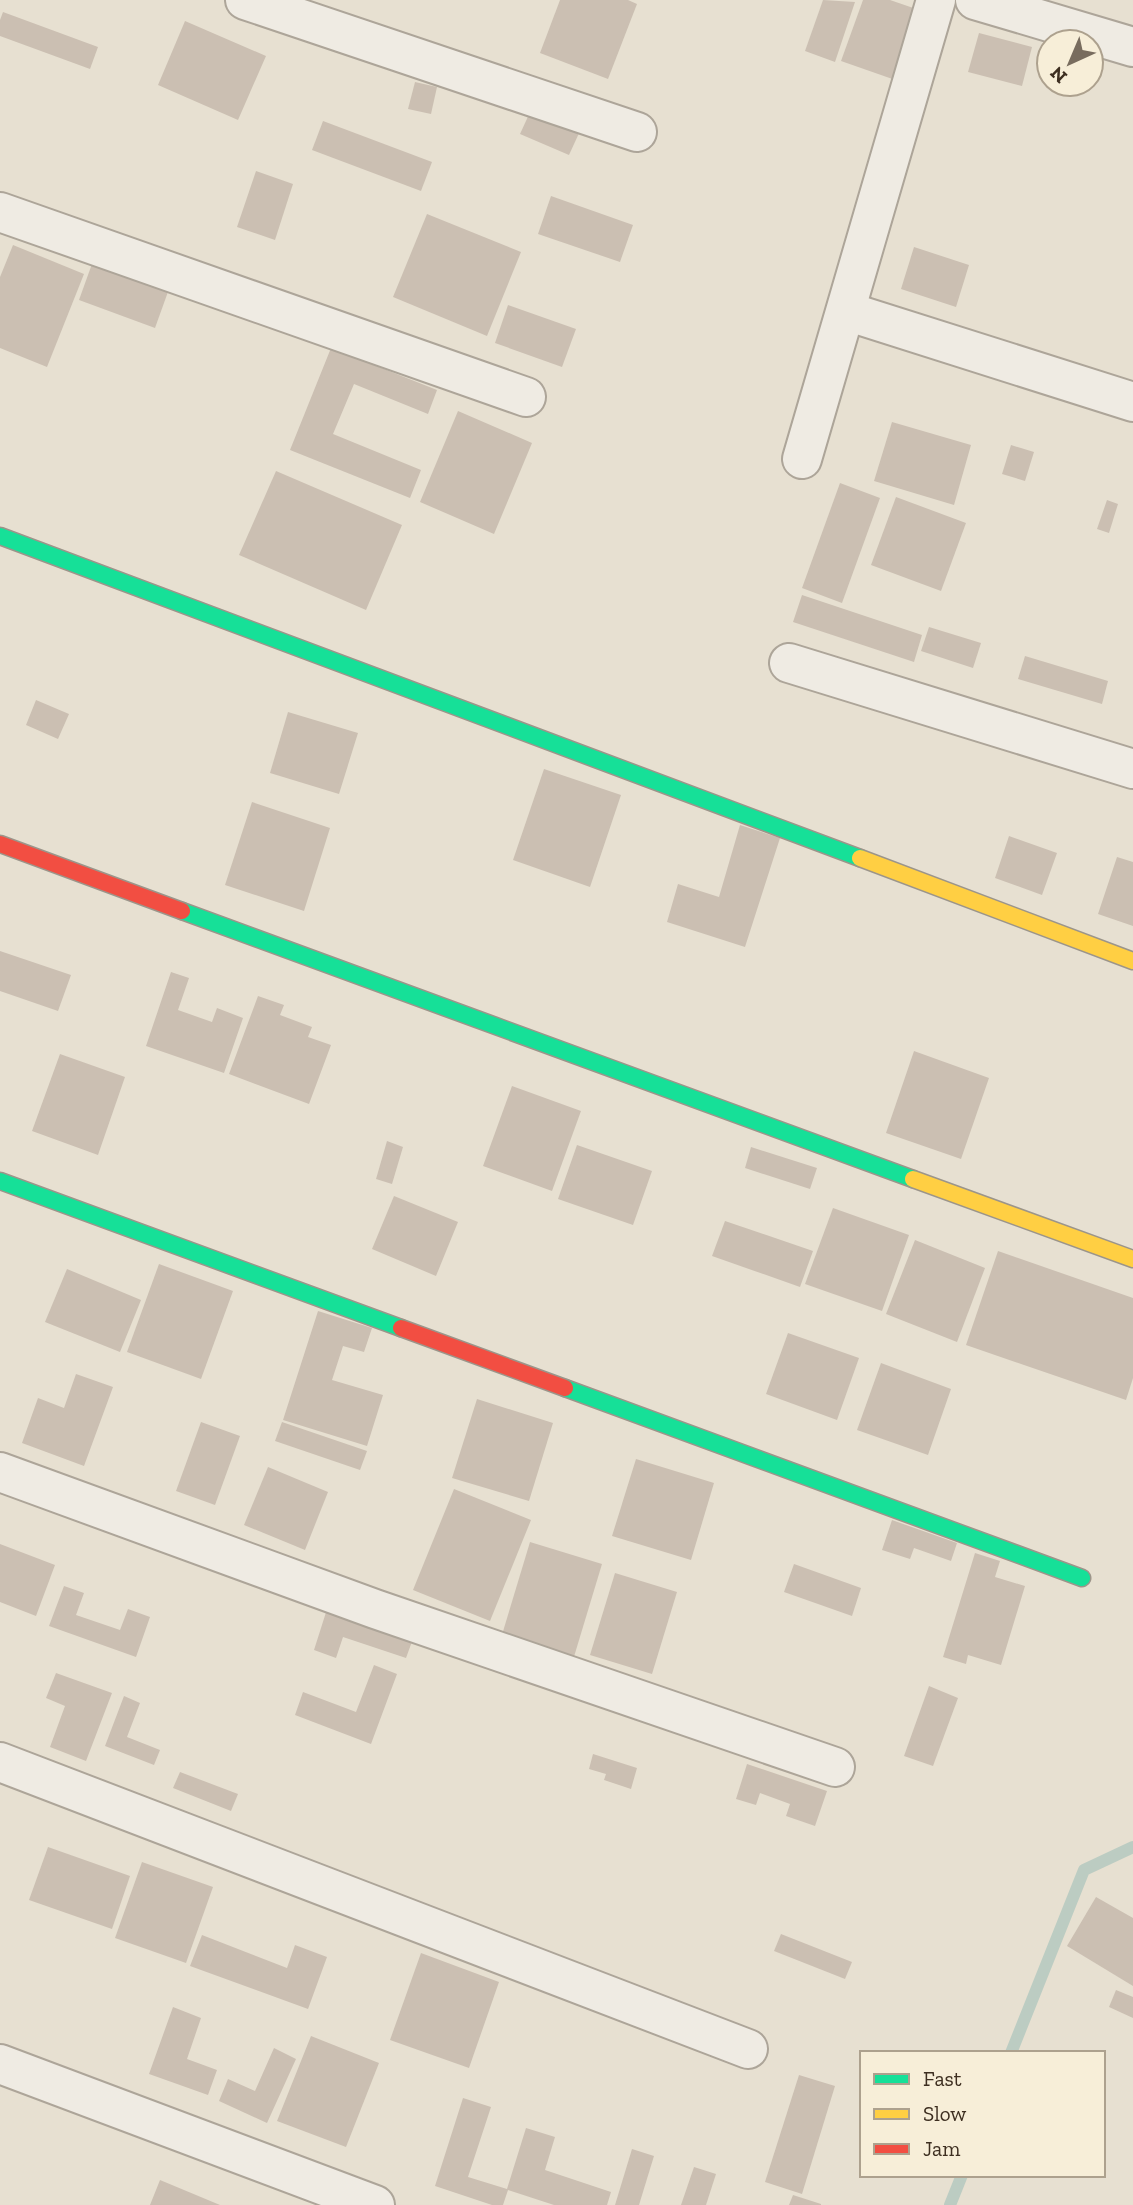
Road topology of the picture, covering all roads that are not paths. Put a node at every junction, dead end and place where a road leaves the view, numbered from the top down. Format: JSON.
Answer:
{"nodes":[{"id":1,"x":245,"y":0,"type":"edge"},
{"id":2,"x":936,"y":0,"type":"edge"},
{"id":3,"x":975,"y":0,"type":"edge"},
{"id":4,"x":1133,"y":47,"type":"edge"},
{"id":5,"x":636,"y":132,"type":"dead end"},
{"id":6,"x":0,"y":212,"type":"edge"},
{"id":7,"x":846,"y":311,"type":"junction"},
{"id":8,"x":526,"y":397,"type":"dead end"},
{"id":9,"x":1133,"y":402,"type":"edge"},
{"id":10,"x":802,"y":459,"type":"dead end"},
{"id":11,"x":0,"y":536,"type":"edge"},
{"id":12,"x":789,"y":663,"type":"dead end"},
{"id":13,"x":1133,"y":769,"type":"edge"},
{"id":14,"x":0,"y":844,"type":"edge"},
{"id":15,"x":1133,"y":961,"type":"edge"},
{"id":16,"x":0,"y":1181,"type":"edge"},
{"id":17,"x":1133,"y":1259,"type":"edge"},
{"id":18,"x":0,"y":1472,"type":"edge"},
{"id":19,"x":1082,"y":1578,"type":"dead end"},
{"id":20,"x":0,"y":1762,"type":"edge"},
{"id":21,"x":835,"y":1767,"type":"dead end"},
{"id":22,"x":748,"y":2049,"type":"dead end"},
{"id":23,"x":0,"y":2064,"type":"edge"},
{"id":24,"x":375,"y":2205,"type":"edge"}],
"edges":[{"from":1,"to":5,"type":"street"},
{"from":2,"to":7,"type":"street"},
{"from":3,"to":4,"type":"street"},
{"from":6,"to":8,"type":"street"},
{"from":7,"to":9,"type":"street"},
{"from":7,"to":10,"type":"street"},
{"from":11,"to":15,"type":"street"},
{"from":12,"to":13,"type":"street"},
{"from":14,"to":17,"type":"street"},
{"from":16,"to":19,"type":"street"},
{"from":18,"to":21,"type":"street"},
{"from":20,"to":22,"type":"street"},
{"from":23,"to":24,"type":"street"}]}
